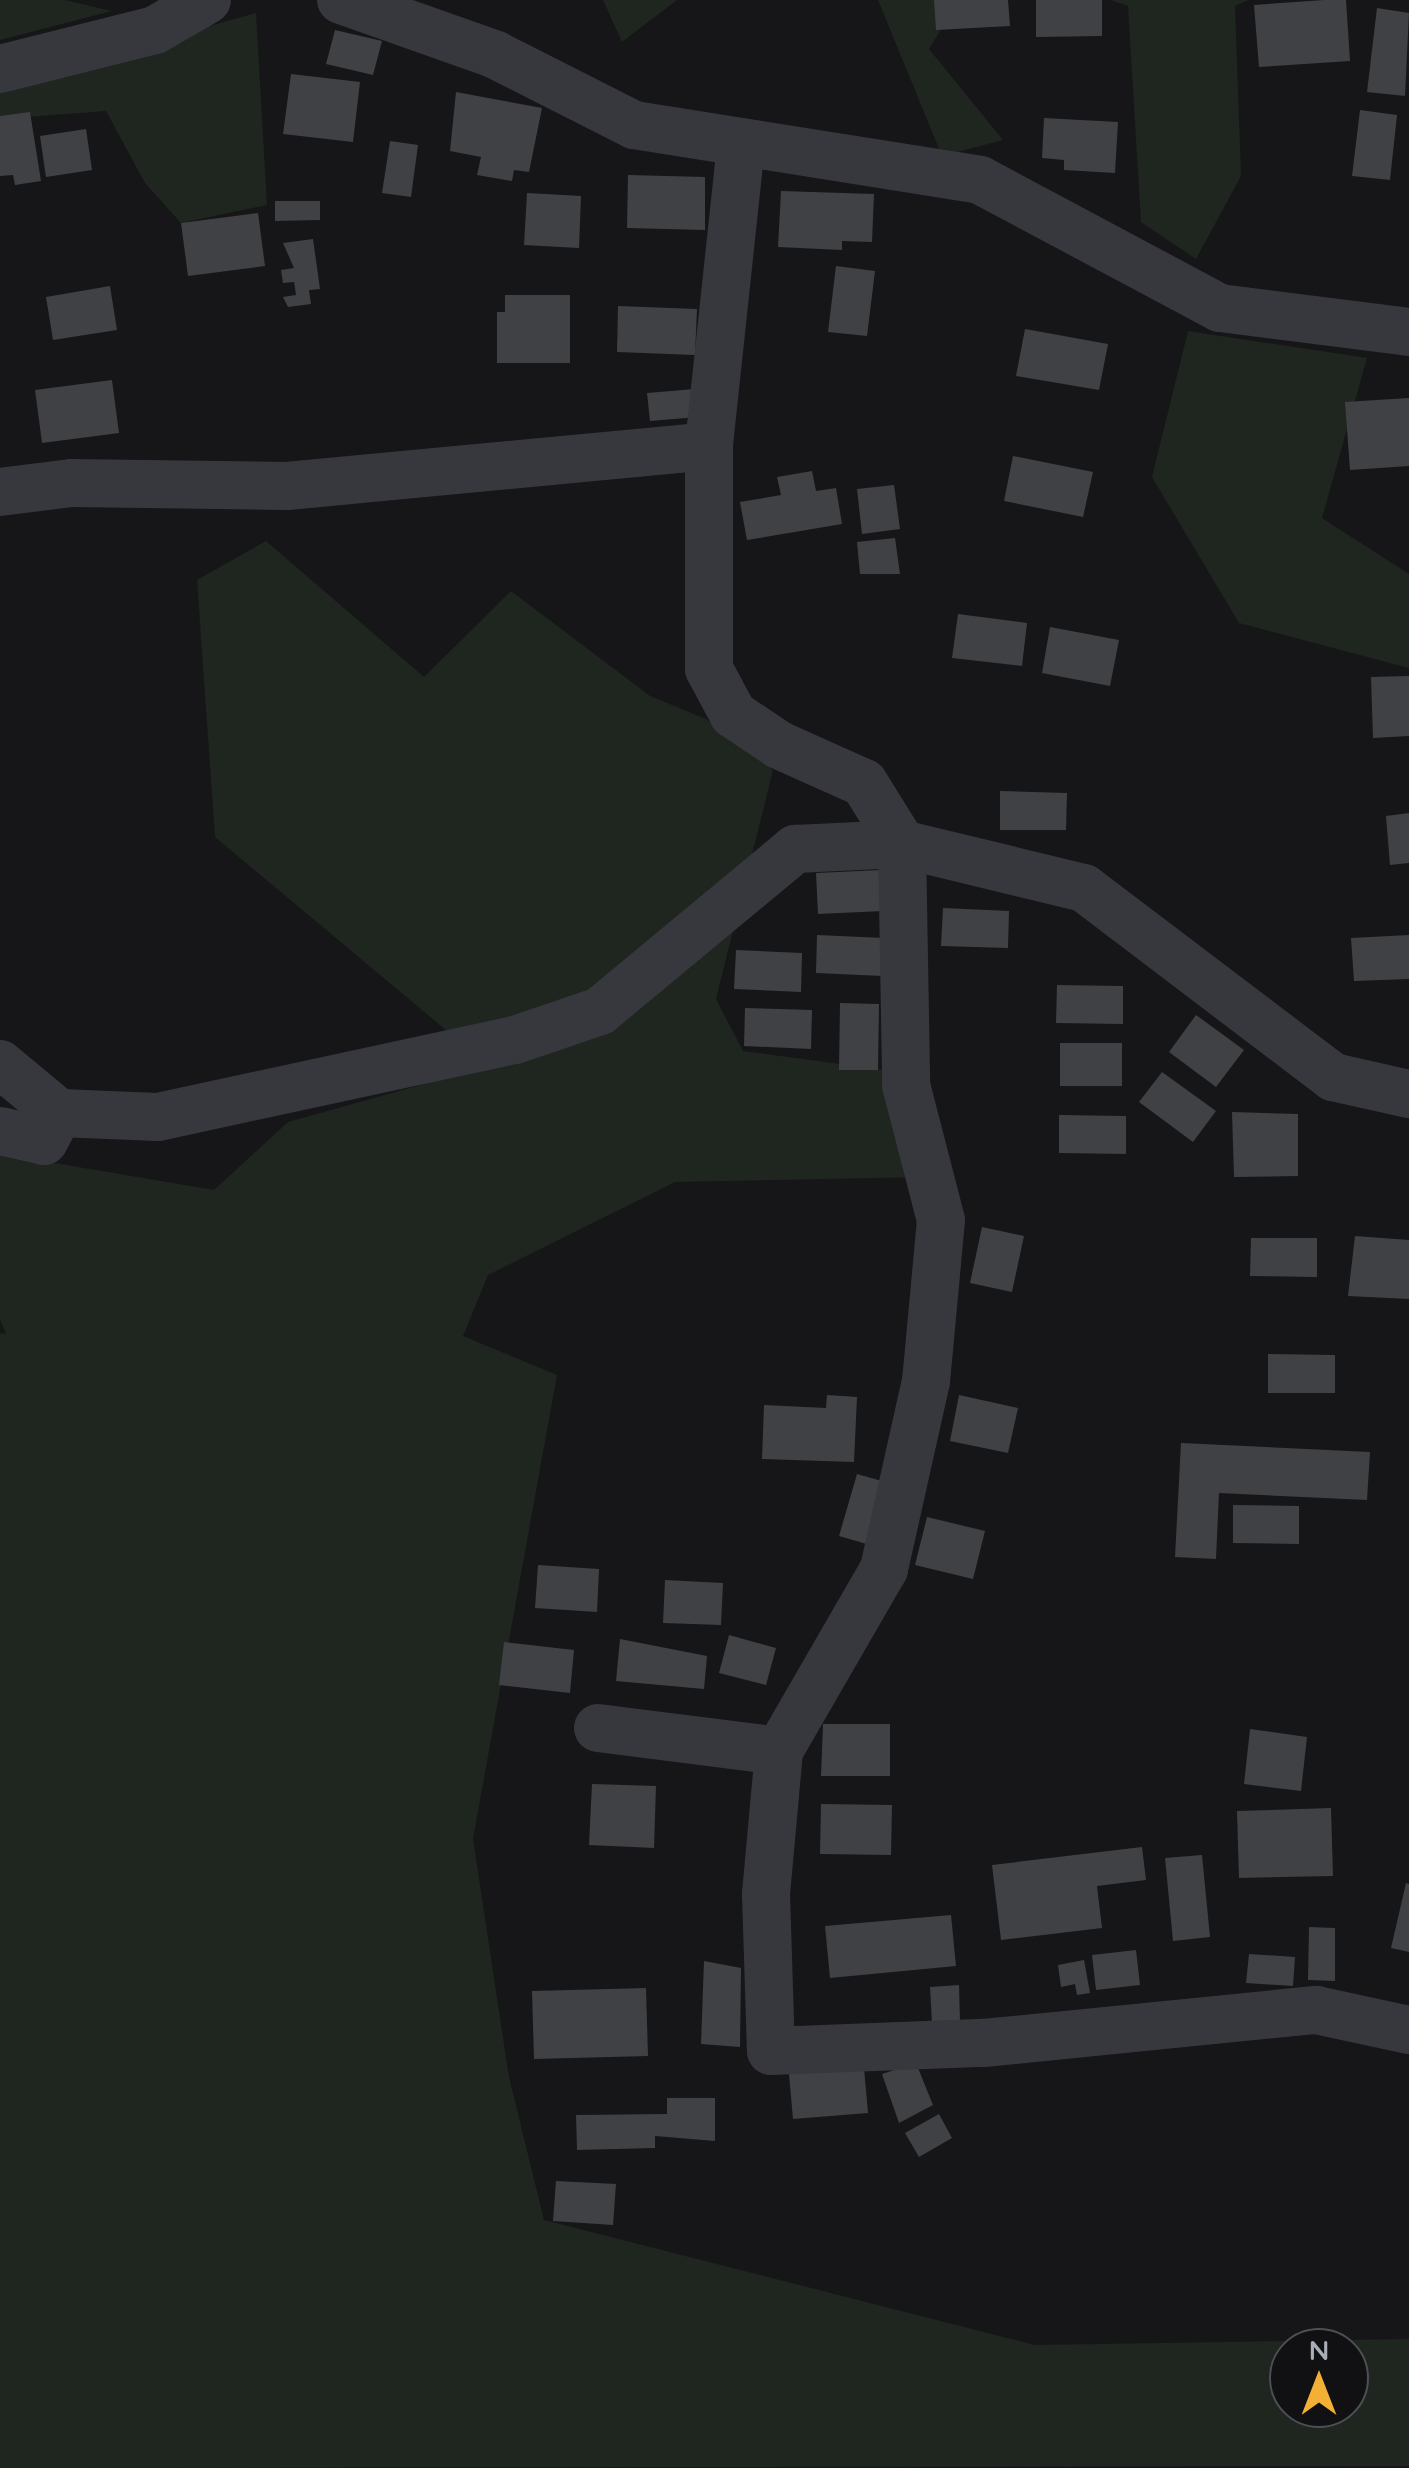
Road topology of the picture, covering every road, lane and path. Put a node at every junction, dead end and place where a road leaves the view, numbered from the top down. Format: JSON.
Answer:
{"nodes":[{"id":1,"x":207,"y":0,"type":"edge"},
{"id":2,"x":341,"y":0,"type":"edge"},
{"id":3,"x":0,"y":69,"type":"edge"},
{"id":4,"x":741,"y":145,"type":"junction"},
{"id":5,"x":1409,"y":332,"type":"edge"},
{"id":6,"x":709,"y":446,"type":"junction"},
{"id":7,"x":0,"y":492,"type":"edge"},
{"id":8,"x":902,"y":844,"type":"junction"},
{"id":9,"x":0,"y":1064,"type":"edge"},
{"id":10,"x":1409,"y":1094,"type":"edge"},
{"id":11,"x":59,"y":1113,"type":"junction"},
{"id":12,"x":0,"y":1130,"type":"edge"},
{"id":13,"x":598,"y":1728,"type":"dead end"},
{"id":14,"x":780,"y":1751,"type":"junction"},
{"id":15,"x":1409,"y":2030,"type":"edge"}],
"edges":[{"from":1,"to":3,"type":"street"},
{"from":2,"to":4,"type":"street"},
{"from":4,"to":5,"type":"street"},
{"from":4,"to":6,"type":"street"},
{"from":6,"to":7,"type":"street"},
{"from":6,"to":8,"type":"street"},
{"from":8,"to":10,"type":"street"},
{"from":8,"to":11,"type":"street"},
{"from":8,"to":14,"type":"street"},
{"from":9,"to":11,"type":"street"},
{"from":11,"to":12,"type":"street"},
{"from":13,"to":14,"type":"street"},
{"from":14,"to":15,"type":"street"}]}
